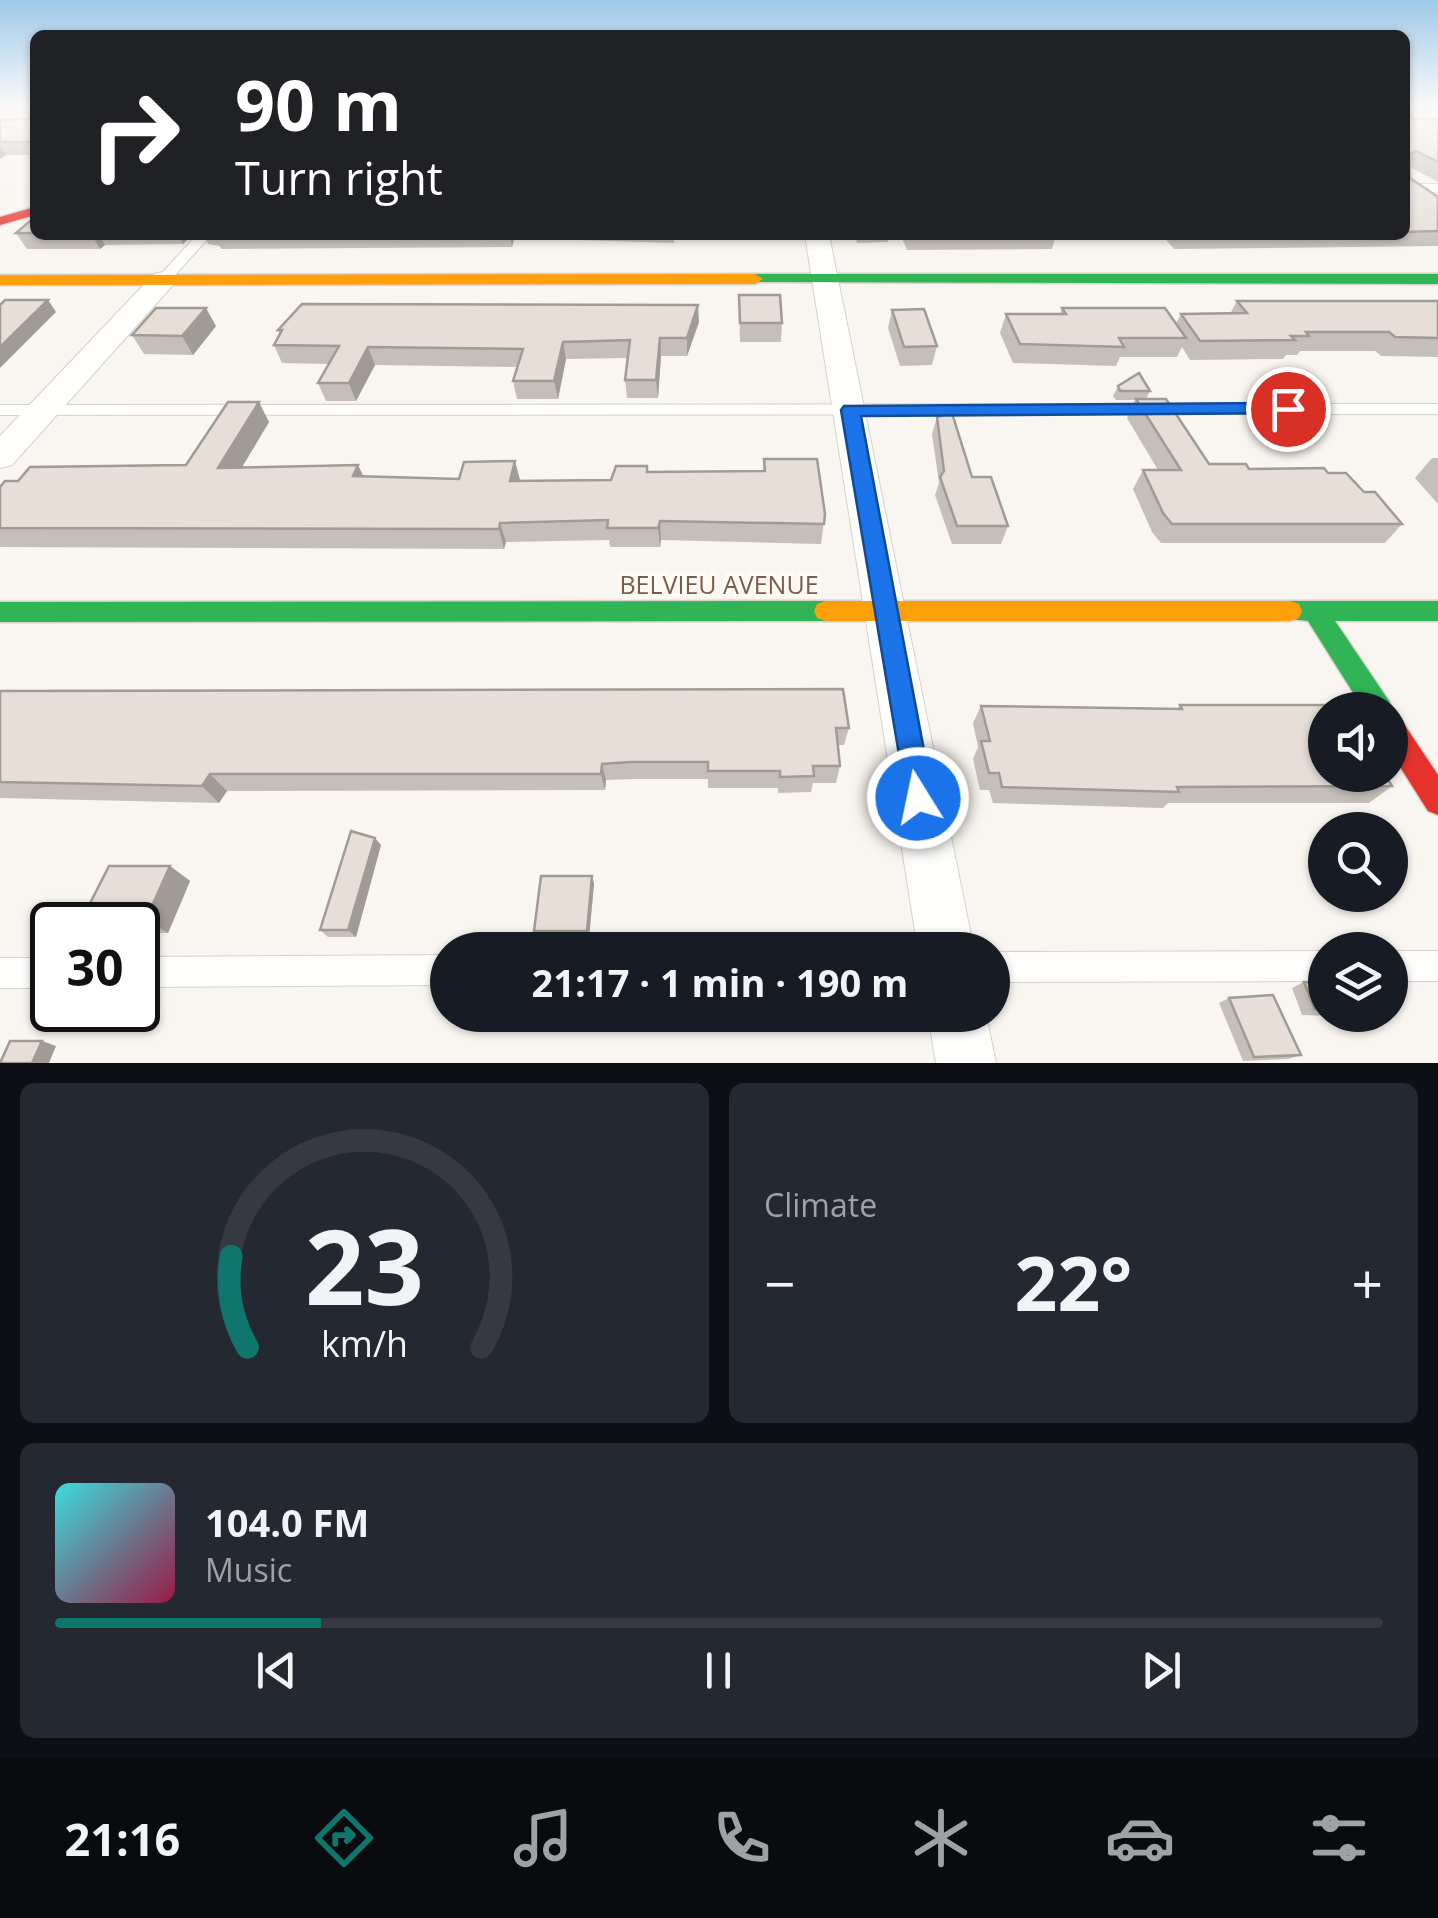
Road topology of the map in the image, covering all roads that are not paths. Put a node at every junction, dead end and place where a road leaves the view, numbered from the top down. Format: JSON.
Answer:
{"nodes":[{"id":1,"x":30,"y":212,"type":"edge"},
{"id":2,"x":0,"y":221,"type":"edge"},
{"id":3,"x":199,"y":240,"type":"edge"},
{"id":4,"x":818,"y":240,"type":"edge"},
{"id":5,"x":1438,"y":279,"type":"edge"},
{"id":6,"x":0,"y":280,"type":"edge"},
{"id":7,"x":163,"y":280,"type":"junction"},
{"id":8,"x":824,"y":280,"type":"junction"},
{"id":9,"x":1438,"y":409,"type":"edge"},
{"id":10,"x":0,"y":410,"type":"edge"},
{"id":11,"x":44,"y":410,"type":"junction"},
{"id":12,"x":850,"y":410,"type":"junction"},
{"id":13,"x":0,"y":458,"type":"edge"},
{"id":14,"x":1315,"y":611,"type":"junction"},
{"id":15,"x":1438,"y":611,"type":"edge"},
{"id":16,"x":0,"y":612,"type":"edge"},
{"id":17,"x":885,"y":613,"type":"junction"},
{"id":18,"x":1367,"y":692,"type":"edge"},
{"id":19,"x":1408,"y":754,"type":"edge"},
{"id":20,"x":1438,"y":801,"type":"edge"},
{"id":21,"x":943,"y":932,"type":"edge"},
{"id":22,"x":1308,"y":966,"type":"edge"},
{"id":23,"x":1408,"y":966,"type":"edge"},
{"id":24,"x":1438,"y":966,"type":"edge"},
{"id":25,"x":1010,"y":967,"type":"edge"},
{"id":26,"x":430,"y":970,"type":"edge"},
{"id":27,"x":160,"y":972,"type":"edge"},
{"id":28,"x":30,"y":973,"type":"edge"},
{"id":29,"x":0,"y":974,"type":"edge"},
{"id":30,"x":961,"y":1032,"type":"edge"},
{"id":31,"x":966,"y":1063,"type":"edge"}],
"edges":[{"from":1,"to":2,"type":"street"},
{"from":3,"to":7,"type":"lane"},
{"from":4,"to":8,"type":"street"},
{"from":5,"to":8,"type":"street"},
{"from":6,"to":7,"type":"street"},
{"from":7,"to":8,"type":"street"},
{"from":7,"to":11,"type":"street"},
{"from":8,"to":12,"type":"street"},
{"from":9,"to":12,"type":"lane"},
{"from":10,"to":11,"type":"lane"},
{"from":11,"to":12,"type":"lane"},
{"from":11,"to":13,"type":"street"},
{"from":12,"to":17,"type":"street"},
{"from":14,"to":15,"type":"street","name":"BELVIEU AVENUE"},
{"from":14,"to":17,"type":"street","name":"BELVIEU AVENUE"},
{"from":14,"to":18,"type":"street"},
{"from":16,"to":17,"type":"street","name":"BELVIEU AVENUE"},
{"from":17,"to":21,"type":"street"},
{"from":19,"to":20,"type":"street"},
{"from":22,"to":25,"type":"lane"},
{"from":23,"to":24,"type":"lane"},
{"from":26,"to":27,"type":"lane"},
{"from":28,"to":29,"type":"lane"},
{"from":30,"to":31,"type":"street"}]}
